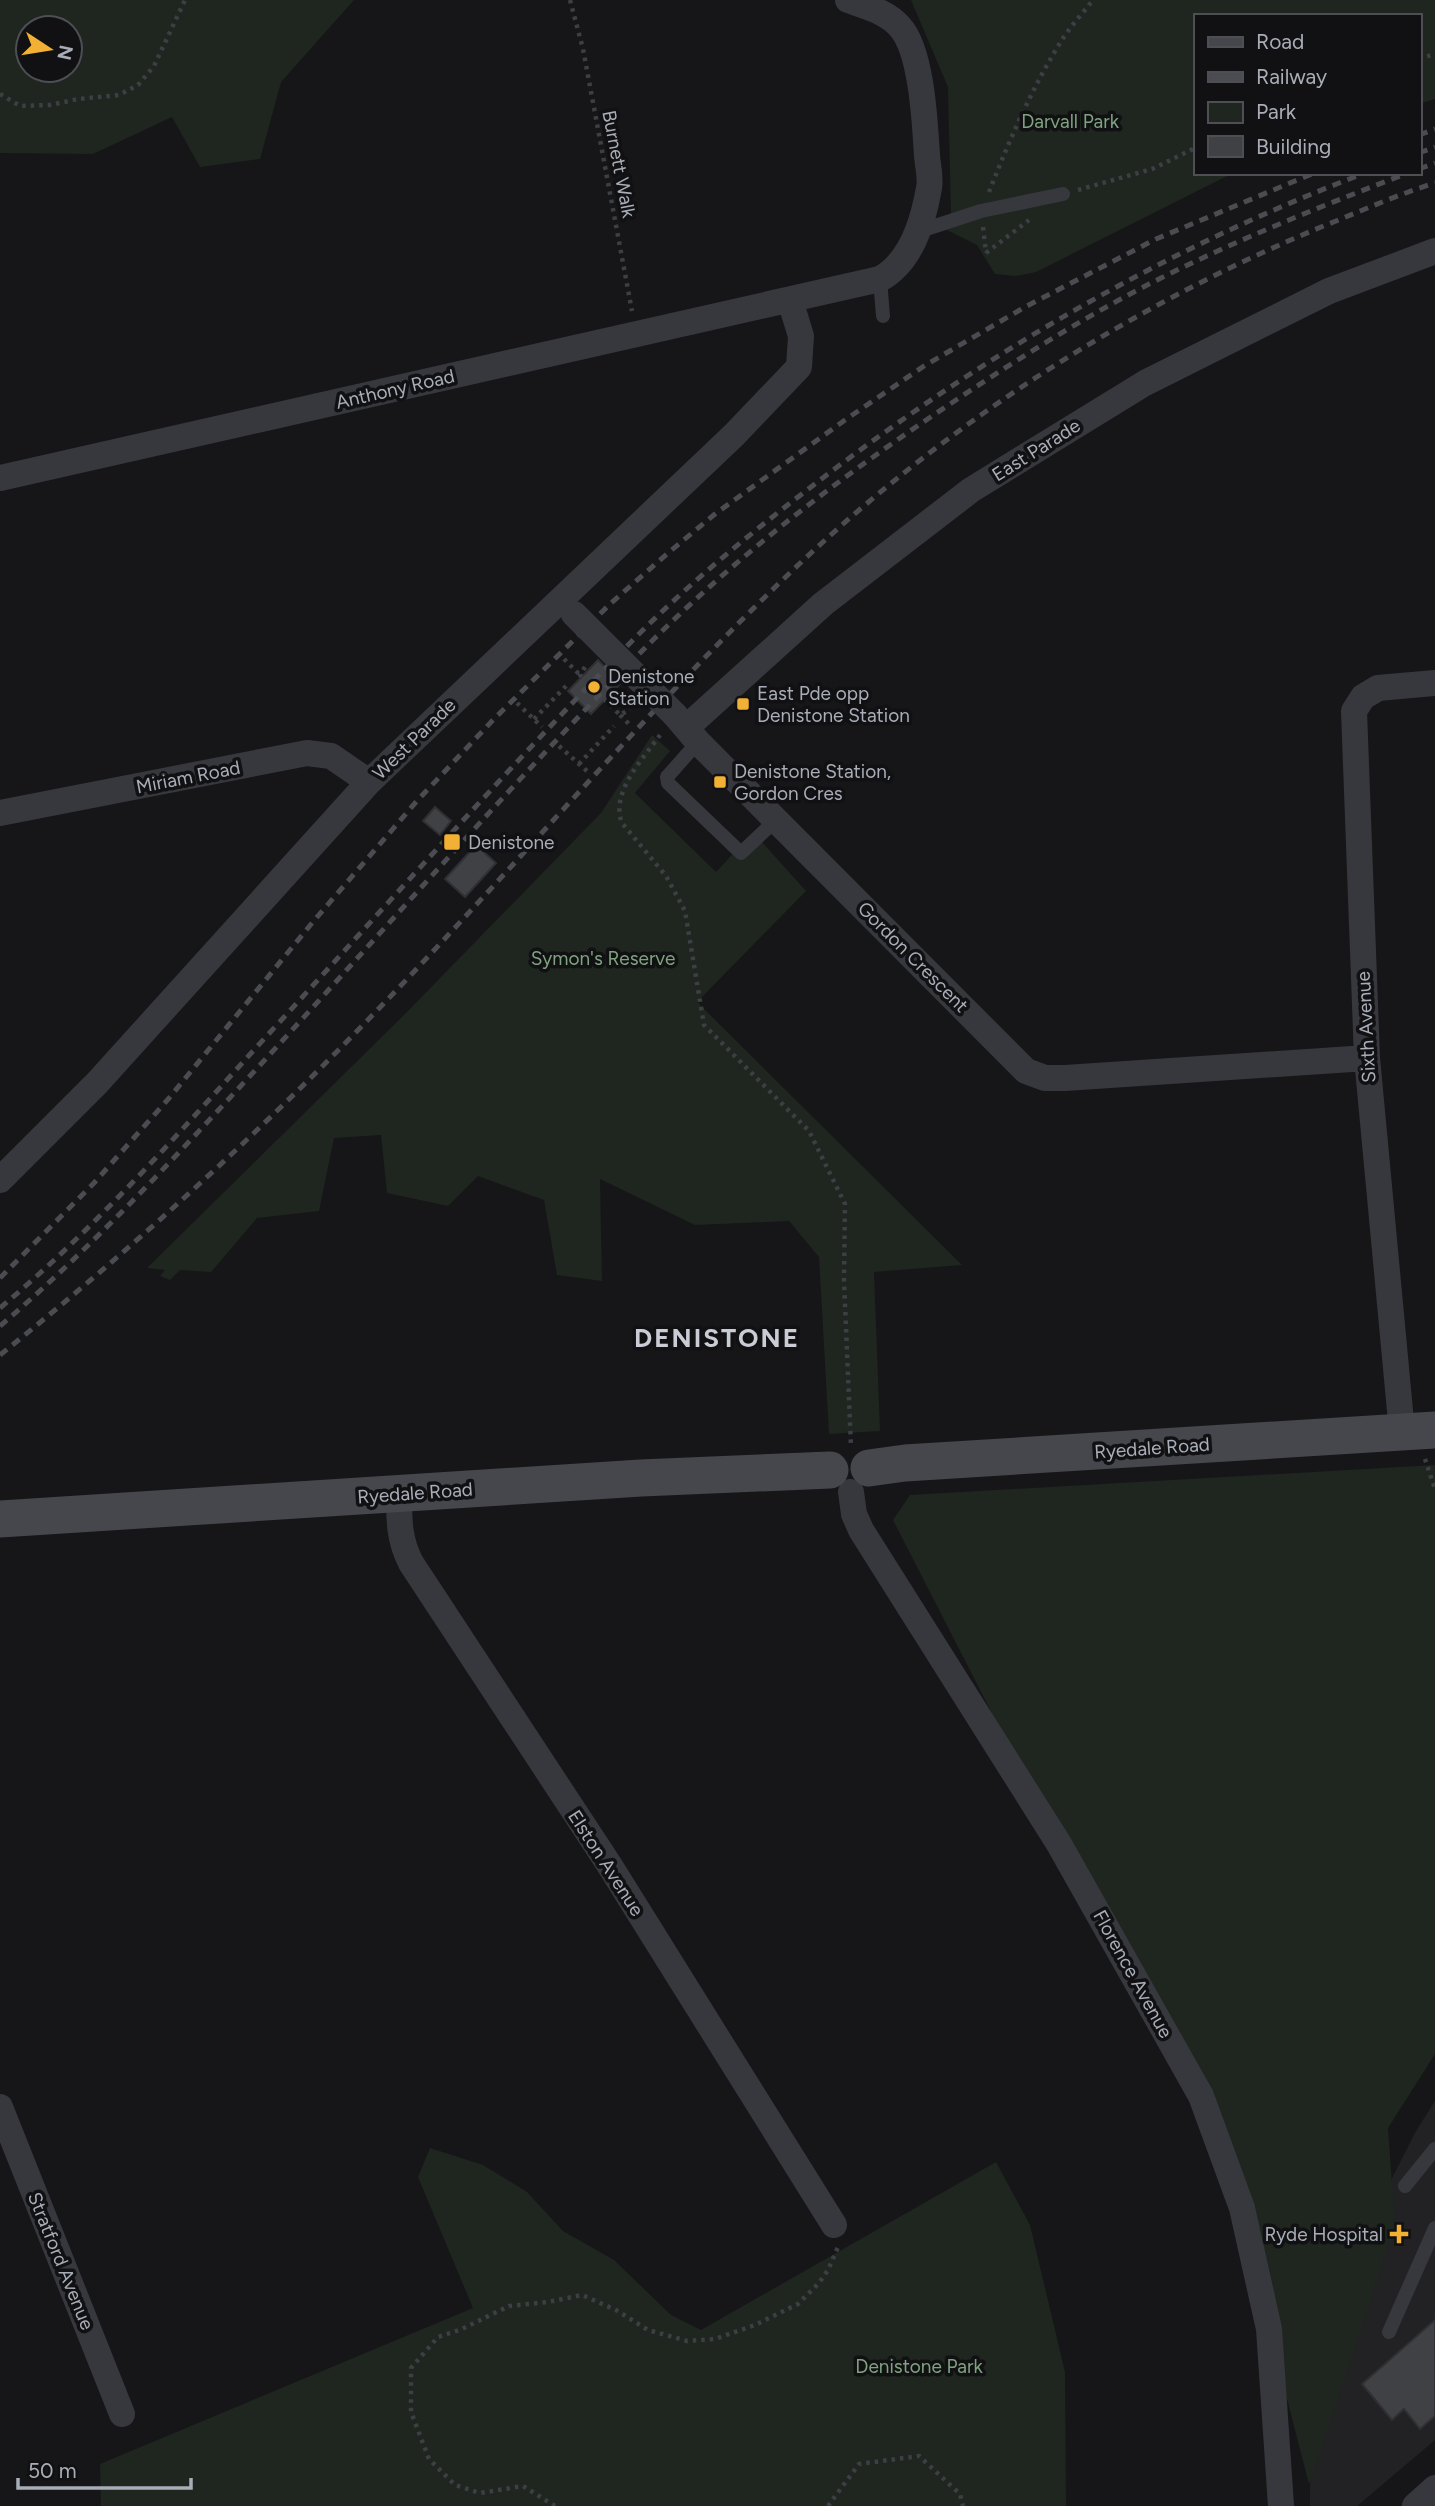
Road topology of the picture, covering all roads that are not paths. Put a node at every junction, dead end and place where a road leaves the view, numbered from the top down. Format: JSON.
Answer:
{"nodes":[{"id":1,"x":849,"y":0,"type":"edge"},
{"id":2,"x":1063,"y":194,"type":"road end"},
{"id":3,"x":917,"y":232,"type":"junction"},
{"id":4,"x":1435,"y":251,"type":"edge"},
{"id":5,"x":880,"y":279,"type":"junction"},
{"id":6,"x":790,"y":300,"type":"junction"},
{"id":7,"x":883,"y":316,"type":"dead end"},
{"id":8,"x":0,"y":478,"type":"edge"},
{"id":9,"x":567,"y":607,"type":"junction"},
{"id":10,"x":1435,"y":683,"type":"edge"},
{"id":11,"x":686,"y":728,"type":"junction"},
{"id":12,"x":369,"y":782,"type":"junction"},
{"id":13,"x":0,"y":813,"type":"edge"},
{"id":14,"x":776,"y":820,"type":"junction"},
{"id":15,"x":1367,"y":1058,"type":"junction"},
{"id":16,"x":0,"y":1180,"type":"edge"},
{"id":17,"x":1418,"y":1431,"type":"edge"},
{"id":18,"x":850,"y":1471,"type":"junction"},
{"id":19,"x":400,"y":1495,"type":"junction"},
{"id":20,"x":0,"y":1519,"type":"edge"},
{"id":21,"x":0,"y":2107,"type":"edge"},
{"id":22,"x":1435,"y":2148,"type":"edge"},
{"id":23,"x":1405,"y":2186,"type":"dead end"},
{"id":24,"x":834,"y":2225,"type":"road end"},
{"id":25,"x":1435,"y":2228,"type":"edge"},
{"id":26,"x":1389,"y":2332,"type":"dead end"},
{"id":27,"x":122,"y":2414,"type":"dead end"},
{"id":28,"x":1435,"y":2488,"type":"edge"},
{"id":29,"x":1281,"y":2506,"type":"edge"},
{"id":30,"x":1415,"y":2506,"type":"edge"}],
"edges":[{"from":1,"to":3,"type":"street"},
{"from":2,"to":3,"type":"lane"},
{"from":3,"to":5,"type":"street"},
{"from":4,"to":11,"type":"street","name":"East Parade"},
{"from":5,"to":6,"type":"street","name":"Anthony Road"},
{"from":5,"to":7,"type":"lane"},
{"from":6,"to":8,"type":"street","name":"Anthony Road"},
{"from":6,"to":9,"type":"street","name":"West Parade"},
{"from":9,"to":11,"type":"street","name":"Gordon Crescent","bridge":true},
{"from":9,"to":12,"type":"street","name":"West Parade"},
{"from":10,"to":15,"type":"street","name":"Sixth Avenue"},
{"from":11,"to":14,"type":"street","name":"Gordon Crescent"},
{"from":11,"to":14,"type":"lane"},
{"from":12,"to":13,"type":"street","name":"Miriam Road"},
{"from":12,"to":16,"type":"street","name":"West Parade"},
{"from":14,"to":15,"type":"street","name":"Gordon Crescent"},
{"from":15,"to":17,"type":"street","name":"Sixth Avenue"},
{"from":17,"to":18,"type":"street","name":"Ryedale Road"},
{"from":18,"to":19,"type":"street","name":"Ryedale Road"},
{"from":18,"to":29,"type":"street","name":"Florence Avenue"},
{"from":19,"to":20,"type":"street","name":"Ryedale Road"},
{"from":19,"to":24,"type":"street","name":"Elston Avenue"},
{"from":21,"to":27,"type":"street","name":"Stratford Avenue"},
{"from":22,"to":23,"type":"lane"},
{"from":25,"to":26,"type":"lane"},
{"from":28,"to":30,"type":"street"}]}
